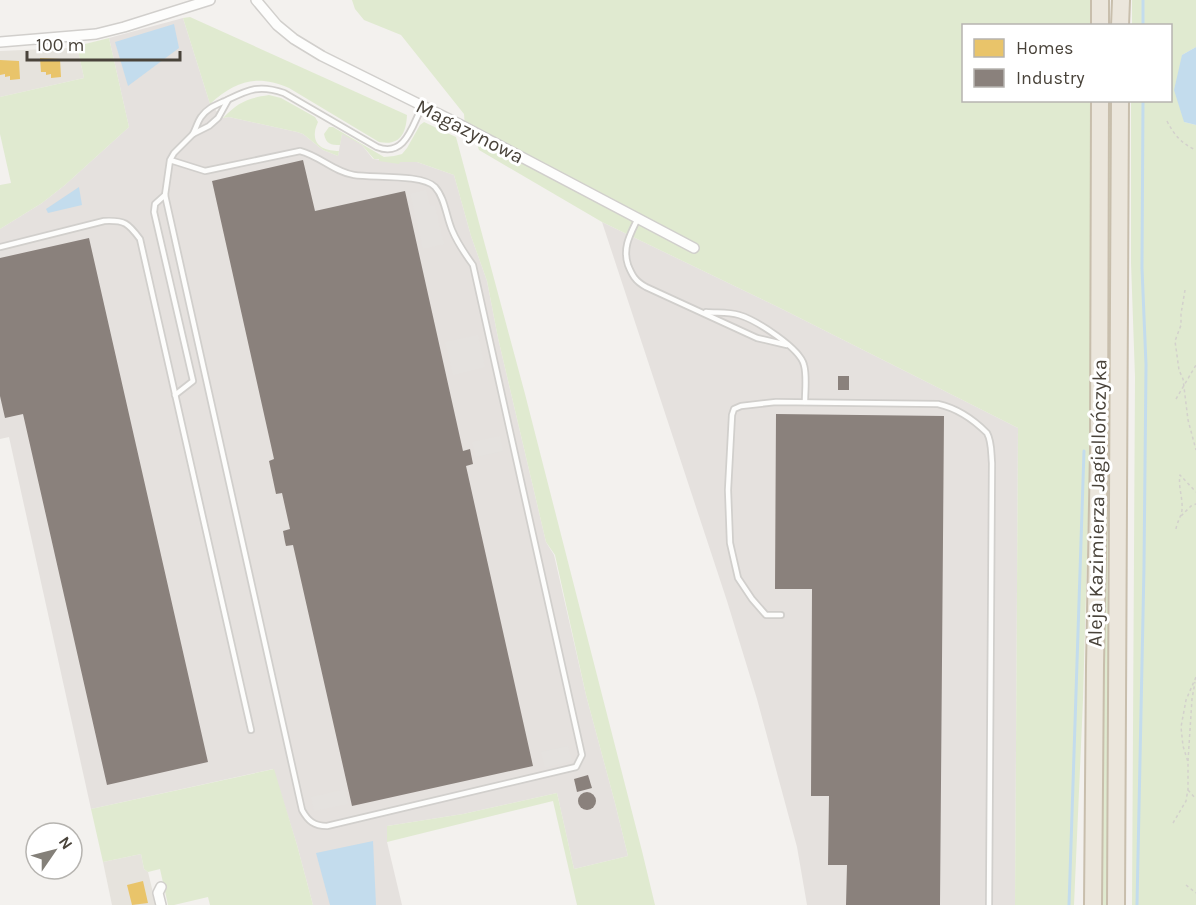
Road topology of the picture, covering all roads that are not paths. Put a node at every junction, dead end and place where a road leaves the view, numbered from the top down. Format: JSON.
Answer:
{"nodes":[{"id":1,"x":210,"y":0,"type":"edge"},
{"id":2,"x":256,"y":0,"type":"edge"},
{"id":3,"x":1100,"y":0,"type":"edge"},
{"id":4,"x":1121,"y":0,"type":"edge"},
{"id":5,"x":1100,"y":24,"type":"edge"},
{"id":6,"x":1120,"y":24,"type":"edge"},
{"id":7,"x":0,"y":42,"type":"edge"},
{"id":8,"x":228,"y":100,"type":"junction"},
{"id":9,"x":1100,"y":102,"type":"edge"},
{"id":10,"x":1120,"y":102,"type":"edge"},
{"id":11,"x":422,"y":106,"type":"junction"},
{"id":12,"x":193,"y":134,"type":"junction"},
{"id":13,"x":170,"y":160,"type":"junction"},
{"id":14,"x":165,"y":195,"type":"junction"},
{"id":15,"x":638,"y":218,"type":"junction"},
{"id":16,"x":0,"y":247,"type":"edge"},
{"id":17,"x":694,"y":248,"type":"dead end"},
{"id":18,"x":701,"y":311,"type":"junction"},
{"id":19,"x":787,"y":345,"type":"junction"},
{"id":20,"x":175,"y":395,"type":"junction"},
{"id":21,"x":805,"y":402,"type":"junction"},
{"id":22,"x":781,"y":615,"type":"dead end"},
{"id":23,"x":251,"y":730,"type":"dead end"},
{"id":24,"x":161,"y":887,"type":"dead end"},
{"id":25,"x":161,"y":905,"type":"edge"},
{"id":26,"x":989,"y":905,"type":"edge"},
{"id":27,"x":1093,"y":905,"type":"edge"},
{"id":28,"x":1116,"y":905,"type":"edge"}],
"edges":[{"from":1,"to":7,"type":"street"},
{"from":2,"to":11,"type":"street","name":"Magazynowa"},
{"from":3,"to":5,"type":"highway"},
{"from":4,"to":6,"type":"highway"},
{"from":8,"to":11,"type":"lane"},
{"from":8,"to":12,"type":"lane"},
{"from":8,"to":12,"type":"lane"},
{"from":9,"to":27,"type":"highway","name":"Aleja Kazimierza Jagiellończyka"},
{"from":10,"to":28,"type":"highway","name":"Aleja Kazimierza Jagiellończyka"},
{"from":11,"to":15,"type":"street","name":"Magazynowa"},
{"from":12,"to":13,"type":"lane"},
{"from":13,"to":14,"type":"lane"},
{"from":13,"to":14,"type":"lane"},
{"from":14,"to":20,"type":"lane"},
{"from":15,"to":17,"type":"street","name":"Magazynowa"},
{"from":15,"to":18,"type":"lane"},
{"from":16,"to":20,"type":"lane"},
{"from":18,"to":19,"type":"lane"},
{"from":18,"to":19,"type":"lane"},
{"from":19,"to":21,"type":"lane"},
{"from":20,"to":23,"type":"lane"},
{"from":21,"to":22,"type":"lane"},
{"from":21,"to":26,"type":"lane"},
{"from":24,"to":25,"type":"street"}]}
